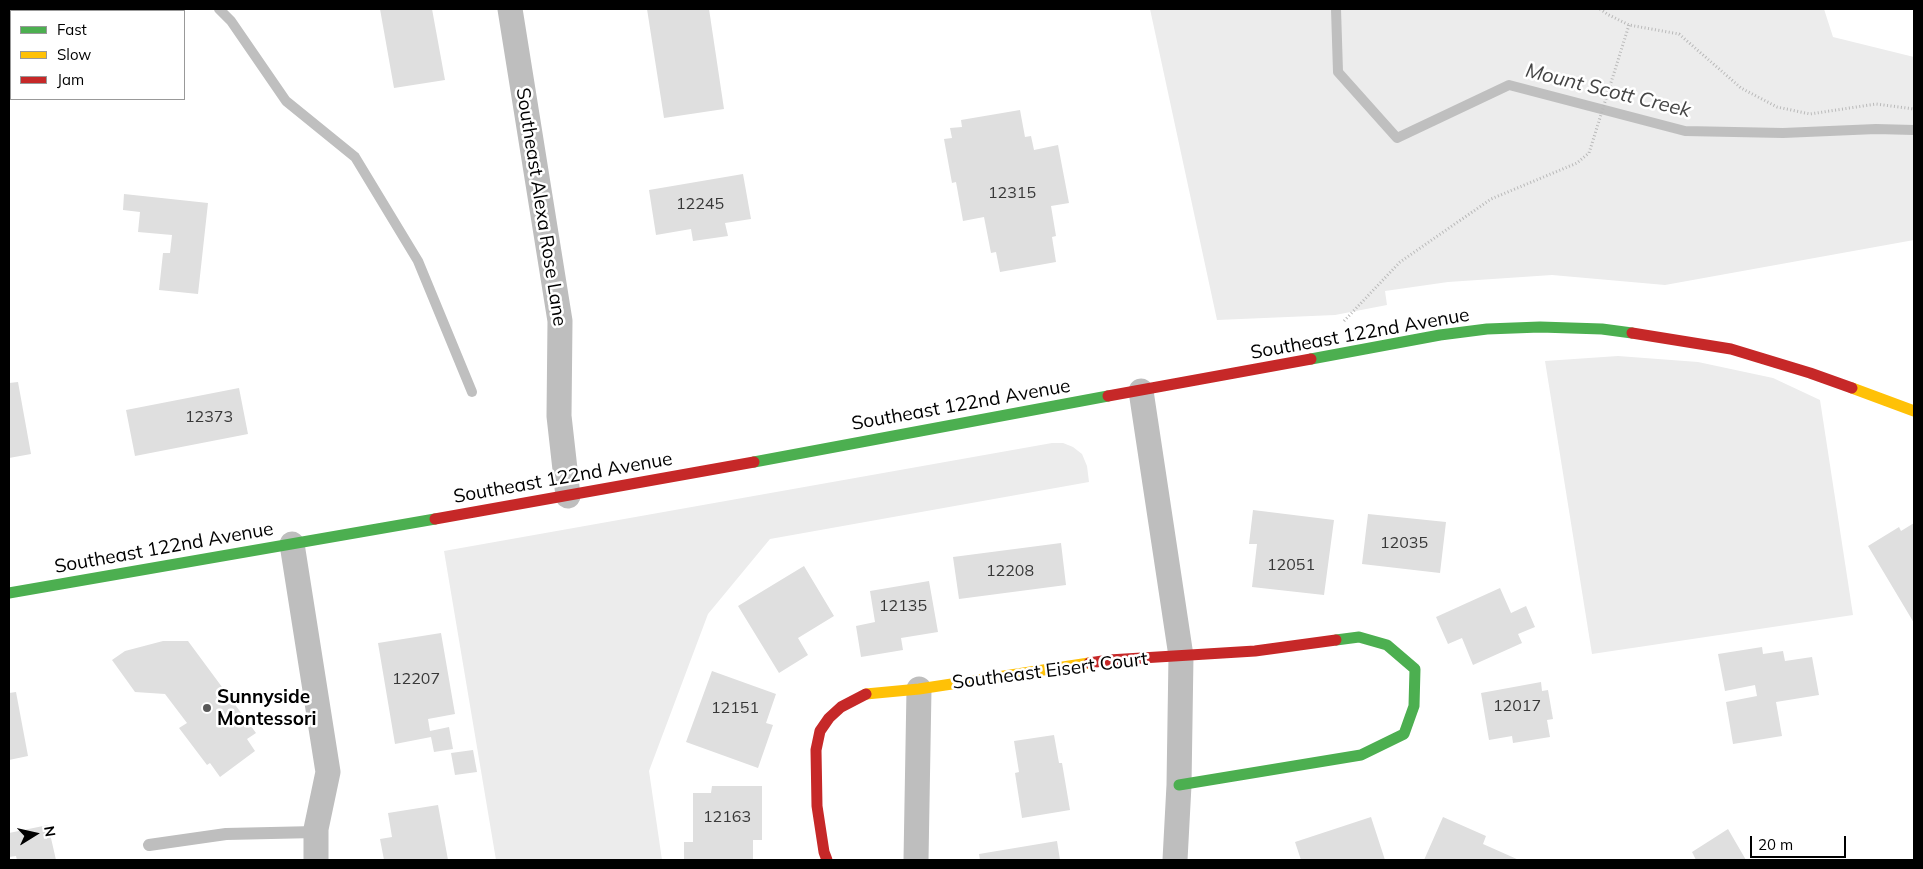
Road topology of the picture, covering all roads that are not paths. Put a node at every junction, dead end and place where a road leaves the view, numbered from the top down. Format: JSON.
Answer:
{"nodes":[{"id":1,"x":510,"y":9,"type":"edge"},
{"id":2,"x":1141,"y":391,"type":"junction"},
{"id":3,"x":1914,"y":411,"type":"edge"},
{"id":4,"x":568,"y":496,"type":"junction"},
{"id":5,"x":292,"y":544,"type":"junction"},
{"id":6,"x":9,"y":593,"type":"edge"},
{"id":7,"x":1181,"y":656,"type":"junction"},
{"id":8,"x":919,"y":689,"type":"junction"},
{"id":9,"x":1180,"y":785,"type":"junction"},
{"id":10,"x":316,"y":832,"type":"junction"},
{"id":11,"x":148,"y":844,"type":"dead end"},
{"id":12,"x":316,"y":860,"type":"edge"},
{"id":13,"x":827,"y":860,"type":"edge"},
{"id":14,"x":916,"y":860,"type":"edge"},
{"id":15,"x":1176,"y":860,"type":"edge"}],
"edges":[{"from":1,"to":4,"type":"street","name":"Southeast Alexa Rose Lane"},
{"from":2,"to":3,"type":"main road","name":"Southeast 122nd Avenue"},
{"from":2,"to":4,"type":"main road","name":"Southeast 122nd Avenue"},
{"from":2,"to":7,"type":"street"},
{"from":4,"to":5,"type":"main road","name":"Southeast 122nd Avenue"},
{"from":5,"to":6,"type":"main road","name":"Southeast 122nd Avenue"},
{"from":5,"to":10,"type":"street"},
{"from":7,"to":8,"type":"main road","name":"Southeast Eisert Court"},
{"from":7,"to":9,"type":"street"},
{"from":7,"to":9,"type":"main road","name":"Southeast Eisert Court"},
{"from":8,"to":13,"type":"main road","name":"Southeast Eisert Court"},
{"from":8,"to":14,"type":"street"},
{"from":9,"to":15,"type":"street"},
{"from":10,"to":11,"type":"lane"},
{"from":10,"to":12,"type":"street"}]}
